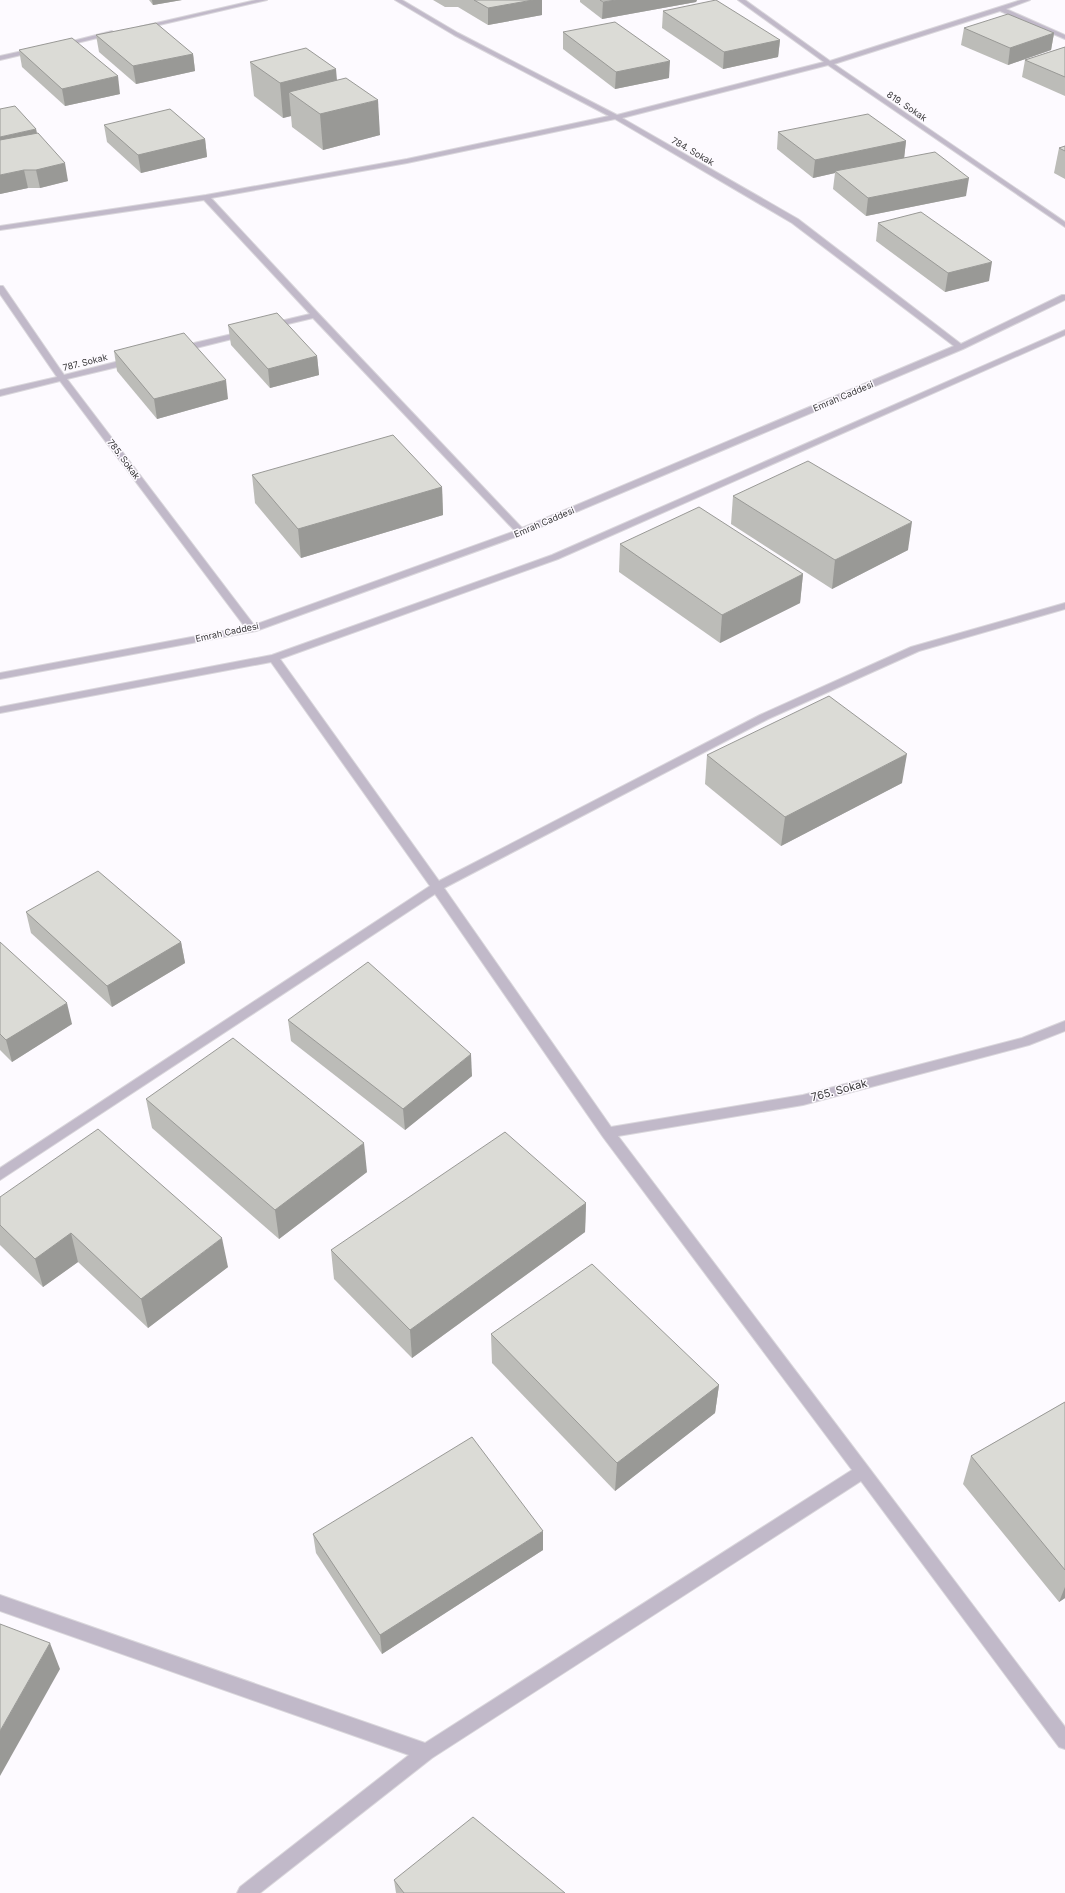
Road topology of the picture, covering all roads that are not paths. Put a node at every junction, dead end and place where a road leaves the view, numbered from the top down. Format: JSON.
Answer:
{"nodes":[{"id":1,"x":264,"y":0,"type":"edge"},
{"id":2,"x":398,"y":0,"type":"edge"},
{"id":3,"x":742,"y":0,"type":"edge"},
{"id":4,"x":1027,"y":0,"type":"edge"},
{"id":5,"x":1001,"y":9,"type":"junction"},
{"id":6,"x":137,"y":28,"type":"edge"},
{"id":7,"x":122,"y":31,"type":"edge"},
{"id":8,"x":1065,"y":37,"type":"edge"},
{"id":9,"x":53,"y":46,"type":"edge"},
{"id":10,"x":46,"y":48,"type":"edge"},
{"id":11,"x":0,"y":58,"type":"edge"},
{"id":12,"x":829,"y":63,"type":"junction"},
{"id":13,"x":616,"y":117,"type":"junction"},
{"id":14,"x":206,"y":197,"type":"junction"},
{"id":15,"x":1065,"y":225,"type":"edge"},
{"id":16,"x":0,"y":228,"type":"edge"},
{"id":17,"x":0,"y":288,"type":"edge"},
{"id":18,"x":1065,"y":297,"type":"edge"},
{"id":19,"x":315,"y":316,"type":"junction"},
{"id":20,"x":1065,"y":332,"type":"edge"},
{"id":21,"x":960,"y":347,"type":"junction"},
{"id":22,"x":169,"y":351,"type":"edge"},
{"id":23,"x":139,"y":359,"type":"edge"},
{"id":24,"x":62,"y":378,"type":"junction"},
{"id":25,"x":0,"y":393,"type":"edge"},
{"id":26,"x":521,"y":532,"type":"junction"},
{"id":27,"x":1062,"y":610,"type":"edge"},
{"id":28,"x":252,"y":629,"type":"junction"},
{"id":29,"x":274,"y":658,"type":"junction"},
{"id":30,"x":0,"y":676,"type":"edge"},
{"id":31,"x":0,"y":710,"type":"edge"},
{"id":32,"x":437,"y":887,"type":"junction"},
{"id":33,"x":1065,"y":1026,"type":"edge"},
{"id":34,"x":608,"y":1133,"type":"junction"},
{"id":35,"x":0,"y":1175,"type":"edge"},
{"id":36,"x":862,"y":1472,"type":"junction"},
{"id":37,"x":0,"y":1603,"type":"edge"},
{"id":38,"x":1065,"y":1741,"type":"edge"},
{"id":39,"x":426,"y":1752,"type":"junction"},
{"id":40,"x":246,"y":1893,"type":"edge"}],
"edges":[{"from":1,"to":6,"type":"street"},
{"from":2,"to":13,"type":"street","name":"784. Sokak"},
{"from":3,"to":12,"type":"street","name":"819. Sokak"},
{"from":4,"to":5,"type":"street"},
{"from":5,"to":8,"type":"street"},
{"from":5,"to":12,"type":"street"},
{"from":7,"to":9,"type":"street"},
{"from":10,"to":11,"type":"street"},
{"from":12,"to":13,"type":"street"},
{"from":12,"to":15,"type":"street","name":"819. Sokak"},
{"from":13,"to":14,"type":"street"},
{"from":13,"to":21,"type":"street","name":"784. Sokak"},
{"from":14,"to":16,"type":"street"},
{"from":14,"to":19,"type":"street"},
{"from":17,"to":24,"type":"street","name":"785. Sokak"},
{"from":18,"to":21,"type":"street","name":"Emrah Caddesi"},
{"from":19,"to":22,"type":"street"},
{"from":19,"to":26,"type":"street"},
{"from":20,"to":29,"type":"street"},
{"from":21,"to":26,"type":"street","name":"Emrah Caddesi"},
{"from":23,"to":24,"type":"street","name":"787. Sokak"},
{"from":24,"to":25,"type":"street","name":"787. Sokak"},
{"from":24,"to":28,"type":"street","name":"785. Sokak"},
{"from":26,"to":28,"type":"street","name":"Emrah Caddesi"},
{"from":27,"to":32,"type":"street"},
{"from":28,"to":30,"type":"street","name":"Emrah Caddesi"},
{"from":29,"to":31,"type":"street"},
{"from":29,"to":32,"type":"street"},
{"from":32,"to":34,"type":"street"},
{"from":32,"to":35,"type":"street"},
{"from":33,"to":34,"type":"street","name":"765. Sokak"},
{"from":34,"to":36,"type":"street"},
{"from":36,"to":38,"type":"street"},
{"from":36,"to":39,"type":"street"},
{"from":37,"to":39,"type":"street"},
{"from":39,"to":40,"type":"street"}]}
